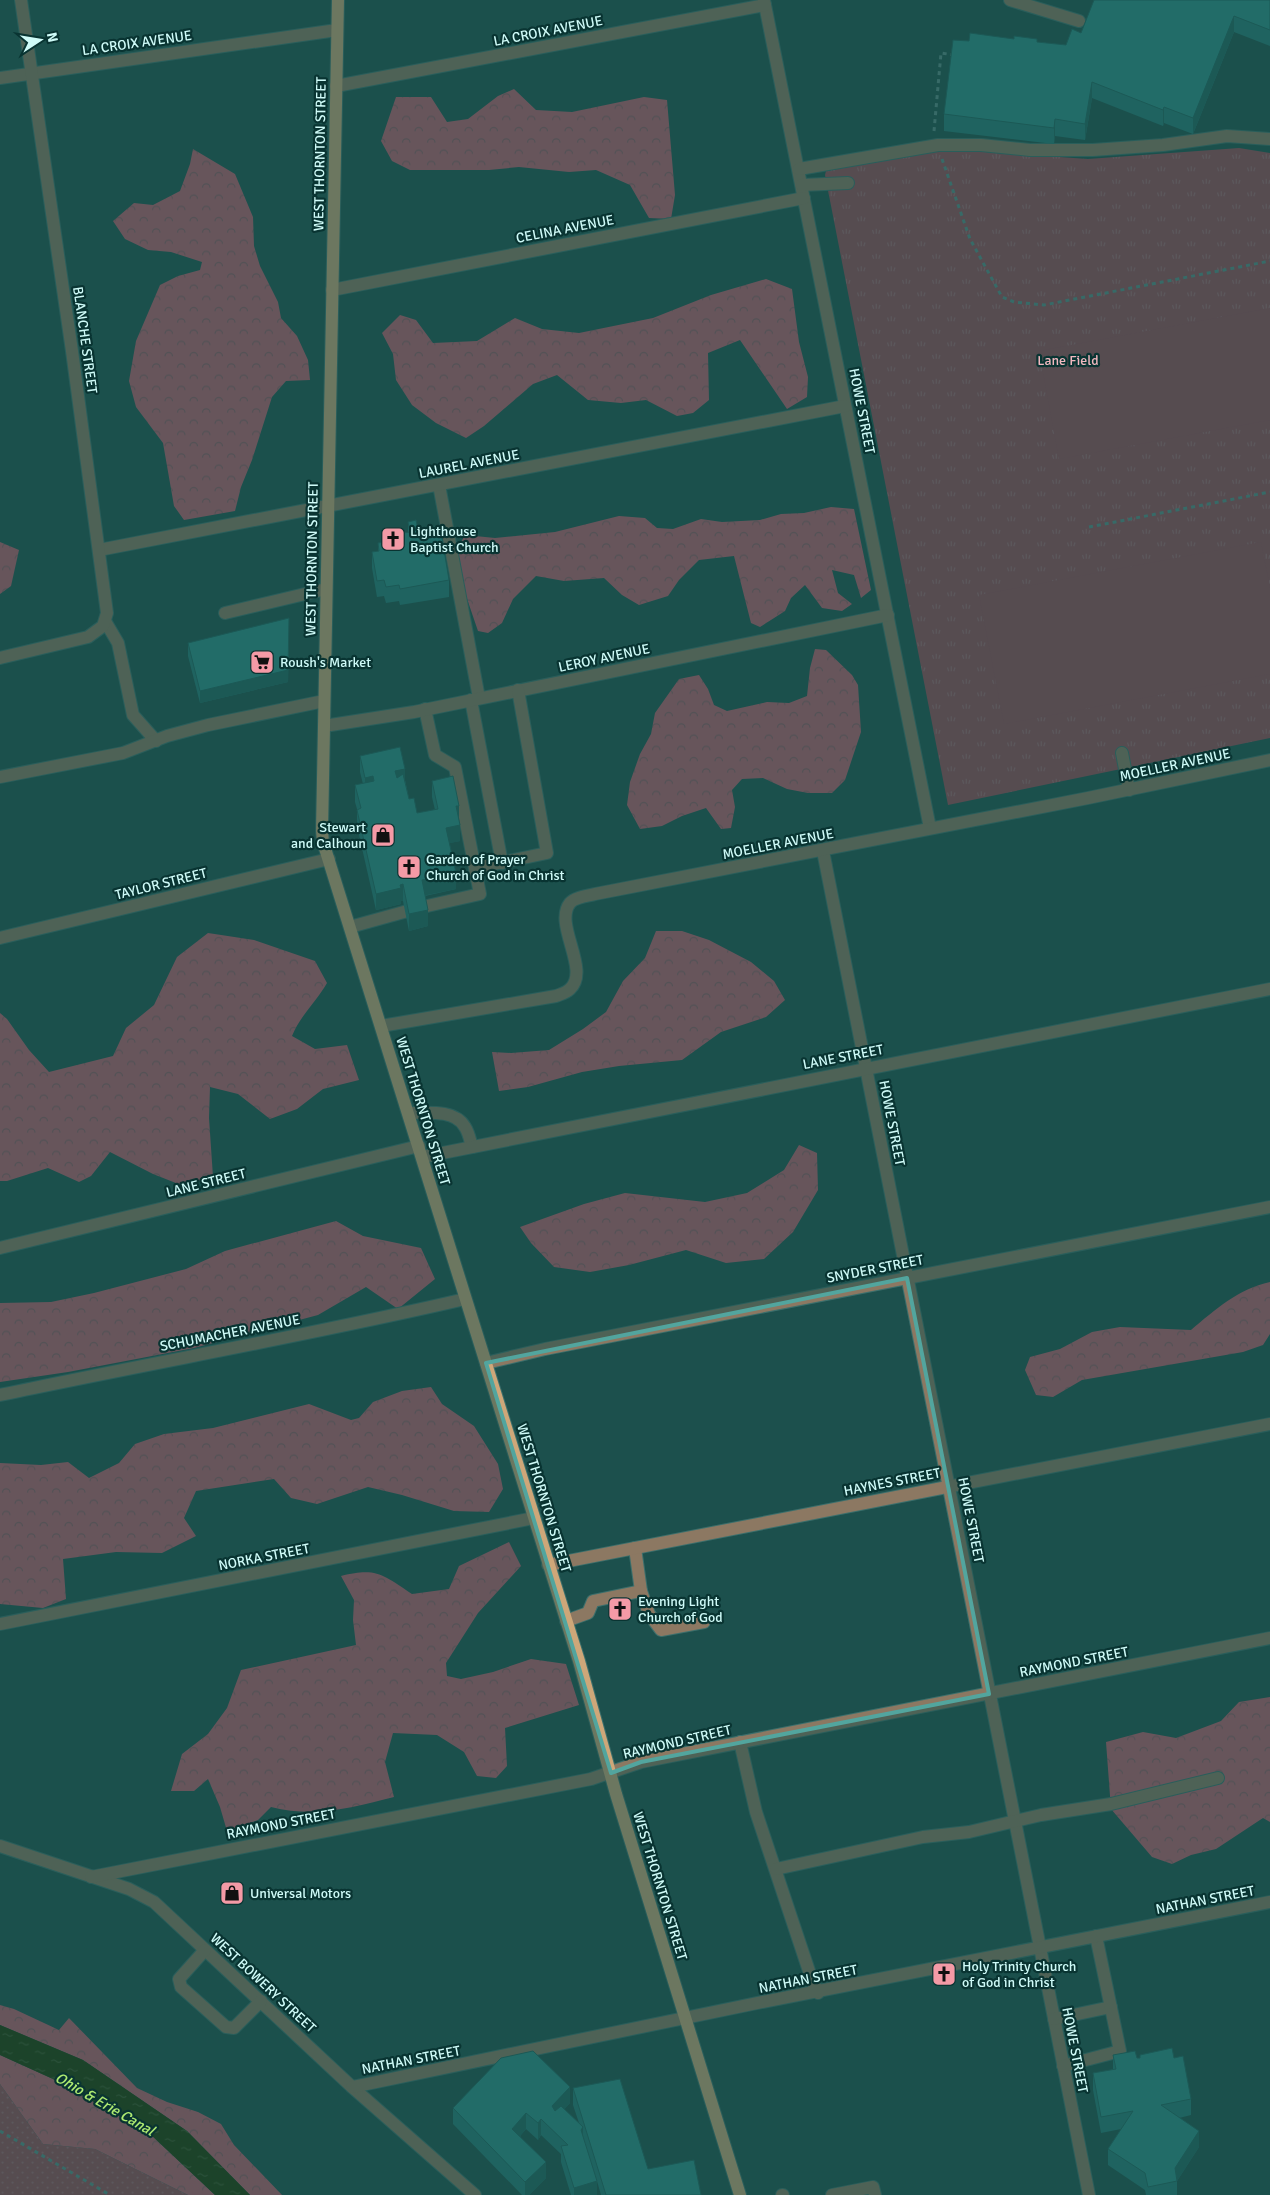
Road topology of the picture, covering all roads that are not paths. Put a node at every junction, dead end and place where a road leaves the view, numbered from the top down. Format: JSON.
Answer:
{"nodes":[{"id":1,"x":21,"y":0,"type":"edge"},
{"id":2,"x":338,"y":0,"type":"edge"},
{"id":3,"x":1010,"y":0,"type":"edge"},
{"id":4,"x":765,"y":2,"type":"edge"},
{"id":5,"x":1079,"y":20,"type":"dead end"},
{"id":6,"x":337,"y":30,"type":"junction"},
{"id":7,"x":31,"y":73,"type":"junction"},
{"id":8,"x":0,"y":78,"type":"edge"},
{"id":9,"x":336,"y":86,"type":"junction"},
{"id":10,"x":1270,"y":139,"type":"edge"},
{"id":11,"x":798,"y":169,"type":"junction"},
{"id":12,"x":848,"y":183,"type":"dead end"},
{"id":13,"x":803,"y":191,"type":"junction"},
{"id":14,"x":332,"y":290,"type":"junction"},
{"id":15,"x":845,"y":406,"type":"junction"},
{"id":16,"x":439,"y":485,"type":"junction"},
{"id":17,"x":328,"y":506,"type":"junction"},
{"id":18,"x":99,"y":550,"type":"junction"},
{"id":19,"x":326,"y":589,"type":"junction"},
{"id":20,"x":225,"y":613,"type":"dead end"},
{"id":21,"x":888,"y":615,"type":"junction"},
{"id":22,"x":105,"y":621,"type":"junction"},
{"id":23,"x":0,"y":658,"type":"edge"},
{"id":24,"x":518,"y":690,"type":"junction"},
{"id":25,"x":475,"y":699,"type":"junction"},
{"id":26,"x":324,"y":701,"type":"junction"},
{"id":27,"x":425,"y":709,"type":"junction"},
{"id":28,"x":324,"y":726,"type":"junction"},
{"id":29,"x":156,"y":741,"type":"junction"},
{"id":30,"x":1122,"y":753,"type":"dead end"},
{"id":31,"x":1270,"y":760,"type":"edge"},
{"id":32,"x":0,"y":777,"type":"edge"},
{"id":33,"x":1129,"y":790,"type":"junction"},
{"id":34,"x":930,"y":828,"type":"junction"},
{"id":35,"x":823,"y":851,"type":"junction"},
{"id":36,"x":329,"y":859,"type":"junction"},
{"id":37,"x":502,"y":863,"type":"junction"},
{"id":38,"x":475,"y":868,"type":"junction"},
{"id":39,"x":427,"y":906,"type":"edge"},
{"id":40,"x":411,"y":910,"type":"edge"},
{"id":41,"x":350,"y":927,"type":"junction"},
{"id":42,"x":0,"y":938,"type":"edge"},
{"id":43,"x":1270,"y":989,"type":"edge"},
{"id":44,"x":381,"y":1026,"type":"junction"},
{"id":45,"x":866,"y":1068,"type":"junction"},
{"id":46,"x":408,"y":1113,"type":"junction"},
{"id":47,"x":472,"y":1146,"type":"junction"},
{"id":48,"x":420,"y":1151,"type":"junction"},
{"id":49,"x":1270,"y":1207,"type":"edge"},
{"id":50,"x":0,"y":1248,"type":"edge"},
{"id":51,"x":907,"y":1278,"type":"junction"},
{"id":52,"x":465,"y":1299,"type":"junction"},
{"id":53,"x":486,"y":1363,"type":"junction"},
{"id":54,"x":0,"y":1395,"type":"edge"},
{"id":55,"x":1270,"y":1424,"type":"edge"},
{"id":56,"x":949,"y":1486,"type":"junction"},
{"id":57,"x":534,"y":1518,"type":"junction"},
{"id":58,"x":635,"y":1548,"type":"junction"},
{"id":59,"x":548,"y":1565,"type":"junction"},
{"id":60,"x":641,"y":1591,"type":"junction"},
{"id":61,"x":566,"y":1621,"type":"junction"},
{"id":62,"x":704,"y":1622,"type":"dead end"},
{"id":63,"x":0,"y":1624,"type":"edge"},
{"id":64,"x":1270,"y":1638,"type":"edge"},
{"id":65,"x":990,"y":1694,"type":"junction"},
{"id":66,"x":740,"y":1742,"type":"junction"},
{"id":67,"x":610,"y":1773,"type":"junction"},
{"id":68,"x":1218,"y":1778,"type":"dead end"},
{"id":69,"x":1015,"y":1822,"type":"junction"},
{"id":70,"x":0,"y":1846,"type":"edge"},
{"id":71,"x":776,"y":1869,"type":"junction"},
{"id":72,"x":91,"y":1877,"type":"junction"},
{"id":73,"x":1270,"y":1902,"type":"edge"},
{"id":74,"x":1096,"y":1936,"type":"junction"},
{"id":75,"x":1040,"y":1948,"type":"junction"},
{"id":76,"x":205,"y":1950,"type":"junction"},
{"id":77,"x":818,"y":1993,"type":"junction"},
{"id":78,"x":261,"y":2001,"type":"junction"},
{"id":79,"x":1111,"y":2007,"type":"junction"},
{"id":80,"x":1054,"y":2019,"type":"junction"},
{"id":81,"x":685,"y":2020,"type":"junction"},
{"id":82,"x":1063,"y":2066,"type":"junction"},
{"id":83,"x":352,"y":2087,"type":"junction"},
{"id":84,"x":475,"y":2195,"type":"edge"},
{"id":85,"x":740,"y":2195,"type":"edge"},
{"id":86,"x":832,"y":2195,"type":"edge"},
{"id":87,"x":875,"y":2195,"type":"edge"},
{"id":88,"x":1089,"y":2195,"type":"edge"}],
"edges":[{"from":1,"to":7,"type":"street","name":"BLANCHE STREET"},
{"from":2,"to":6,"type":"main road","name":"WEST THORNTON STREET"},
{"from":3,"to":5,"type":"street"},
{"from":4,"to":9,"type":"street","name":"LA CROIX AVENUE"},
{"from":4,"to":11,"type":"street","name":"HOWE STREET"},
{"from":6,"to":7,"type":"street","name":"LA CROIX AVENUE"},
{"from":6,"to":9,"type":"main road","name":"WEST THORNTON STREET"},
{"from":7,"to":8,"type":"street","name":"LA CROIX AVENUE"},
{"from":7,"to":18,"type":"street","name":"BLANCHE STREET"},
{"from":9,"to":14,"type":"main road","name":"WEST THORNTON STREET"},
{"from":10,"to":11,"type":"street"},
{"from":11,"to":13,"type":"street","name":"HOWE STREET"},
{"from":12,"to":13,"type":"street","name":"CELINA AVENUE"},
{"from":13,"to":14,"type":"street","name":"CELINA AVENUE"},
{"from":13,"to":15,"type":"street","name":"HOWE STREET"},
{"from":14,"to":17,"type":"main road","name":"WEST THORNTON STREET"},
{"from":15,"to":16,"type":"street","name":"LAUREL AVENUE"},
{"from":15,"to":21,"type":"street","name":"HOWE STREET"},
{"from":16,"to":17,"type":"street","name":"LAUREL AVENUE"},
{"from":16,"to":25,"type":"street"},
{"from":17,"to":18,"type":"street","name":"LAUREL AVENUE"},
{"from":17,"to":19,"type":"main road","name":"WEST THORNTON STREET"},
{"from":18,"to":22,"type":"street","name":"BLANCHE STREET"},
{"from":19,"to":20,"type":"street"},
{"from":19,"to":26,"type":"main road","name":"WEST THORNTON STREET"},
{"from":21,"to":24,"type":"street","name":"LEROY AVENUE"},
{"from":21,"to":34,"type":"street","name":"HOWE STREET"},
{"from":22,"to":23,"type":"street"},
{"from":22,"to":29,"type":"street"},
{"from":24,"to":25,"type":"street","name":"LEROY AVENUE"},
{"from":24,"to":37,"type":"street"},
{"from":25,"to":27,"type":"street","name":"LEROY AVENUE"},
{"from":25,"to":37,"type":"street"},
{"from":26,"to":28,"type":"main road","name":"WEST THORNTON STREET"},
{"from":26,"to":29,"type":"street"},
{"from":27,"to":28,"type":"street","name":"LEROY AVENUE"},
{"from":27,"to":38,"type":"street"},
{"from":28,"to":36,"type":"main road","name":"WEST THORNTON STREET"},
{"from":29,"to":32,"type":"street"},
{"from":30,"to":33,"type":"street"},
{"from":31,"to":33,"type":"street","name":"MOELLER AVENUE"},
{"from":33,"to":34,"type":"street","name":"MOELLER AVENUE"},
{"from":34,"to":35,"type":"street","name":"MOELLER AVENUE"},
{"from":35,"to":44,"type":"street","name":"MOELLER AVENUE"},
{"from":35,"to":45,"type":"street","name":"HOWE STREET"},
{"from":36,"to":41,"type":"main road","name":"WEST THORNTON STREET"},
{"from":36,"to":42,"type":"street","name":"TAYLOR STREET"},
{"from":37,"to":38,"type":"street"},
{"from":38,"to":39,"type":"street"},
{"from":40,"to":41,"type":"street"},
{"from":41,"to":44,"type":"main road","name":"WEST THORNTON STREET"},
{"from":43,"to":45,"type":"street","name":"LANE STREET"},
{"from":44,"to":46,"type":"main road","name":"WEST THORNTON STREET"},
{"from":45,"to":47,"type":"street","name":"LANE STREET"},
{"from":45,"to":51,"type":"street","name":"HOWE STREET"},
{"from":46,"to":47,"type":"street"},
{"from":46,"to":48,"type":"main road","name":"WEST THORNTON STREET"},
{"from":47,"to":48,"type":"street","name":"LANE STREET"},
{"from":48,"to":50,"type":"street","name":"LANE STREET"},
{"from":48,"to":52,"type":"main road","name":"WEST THORNTON STREET"},
{"from":49,"to":51,"type":"street","name":"SNYDER STREET"},
{"from":51,"to":53,"type":"street","name":"SNYDER STREET"},
{"from":51,"to":56,"type":"street","name":"HOWE STREET"},
{"from":52,"to":53,"type":"main road","name":"WEST THORNTON STREET"},
{"from":52,"to":54,"type":"street","name":"SCHUMACHER AVENUE"},
{"from":53,"to":57,"type":"main road","name":"WEST THORNTON STREET"},
{"from":55,"to":56,"type":"street","name":"HAYNES STREET"},
{"from":56,"to":58,"type":"street","name":"HAYNES STREET"},
{"from":56,"to":65,"type":"street","name":"HOWE STREET"},
{"from":57,"to":59,"type":"main road","name":"WEST THORNTON STREET"},
{"from":57,"to":63,"type":"street","name":"NORKA STREET"},
{"from":58,"to":59,"type":"street","name":"HAYNES STREET"},
{"from":58,"to":60,"type":"street"},
{"from":59,"to":61,"type":"main road","name":"WEST THORNTON STREET"},
{"from":60,"to":61,"type":"street"},
{"from":60,"to":62,"type":"street"},
{"from":61,"to":67,"type":"main road","name":"WEST THORNTON STREET"},
{"from":64,"to":65,"type":"street","name":"RAYMOND STREET"},
{"from":65,"to":66,"type":"street","name":"RAYMOND STREET"},
{"from":65,"to":69,"type":"street","name":"HOWE STREET"},
{"from":66,"to":67,"type":"street","name":"RAYMOND STREET"},
{"from":66,"to":71,"type":"street"},
{"from":67,"to":72,"type":"street","name":"RAYMOND STREET"},
{"from":67,"to":81,"type":"main road","name":"WEST THORNTON STREET"},
{"from":68,"to":69,"type":"street"},
{"from":69,"to":71,"type":"street"},
{"from":69,"to":75,"type":"street","name":"HOWE STREET"},
{"from":70,"to":72,"type":"street","name":"WEST BOWERY STREET"},
{"from":71,"to":77,"type":"street"},
{"from":72,"to":76,"type":"street","name":"WEST BOWERY STREET"},
{"from":73,"to":74,"type":"street","name":"NATHAN STREET"},
{"from":74,"to":75,"type":"street","name":"NATHAN STREET"},
{"from":74,"to":79,"type":"street"},
{"from":75,"to":77,"type":"street","name":"NATHAN STREET"},
{"from":75,"to":80,"type":"street","name":"HOWE STREET"},
{"from":76,"to":78,"type":"street","name":"WEST BOWERY STREET"},
{"from":76,"to":78,"type":"street"},
{"from":77,"to":81,"type":"street","name":"NATHAN STREET"},
{"from":78,"to":83,"type":"street","name":"WEST BOWERY STREET"},
{"from":79,"to":80,"type":"street"},
{"from":79,"to":82,"type":"street"},
{"from":80,"to":82,"type":"street","name":"HOWE STREET"},
{"from":81,"to":83,"type":"street","name":"NATHAN STREET"},
{"from":81,"to":85,"type":"main road","name":"WEST THORNTON STREET"},
{"from":82,"to":88,"type":"street","name":"HOWE STREET"},
{"from":83,"to":84,"type":"street","name":"WEST BOWERY STREET"},
{"from":86,"to":87,"type":"street"}]}
